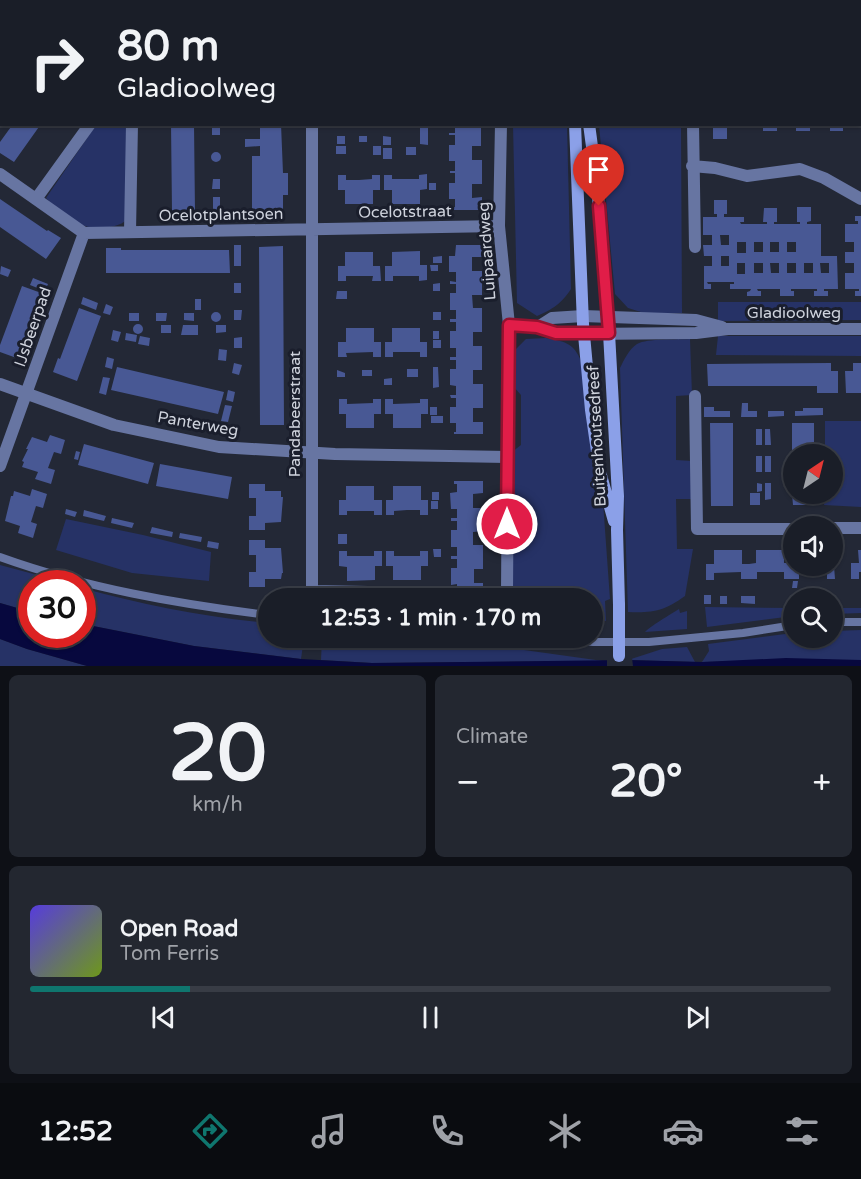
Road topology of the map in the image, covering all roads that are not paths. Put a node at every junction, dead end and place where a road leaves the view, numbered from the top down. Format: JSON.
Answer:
{"nodes":[{"id":1,"x":89,"y":126,"type":"edge"},
{"id":2,"x":132,"y":126,"type":"edge"},
{"id":3,"x":312,"y":126,"type":"edge"},
{"id":4,"x":501,"y":126,"type":"edge"},
{"id":5,"x":574,"y":126,"type":"edge"},
{"id":6,"x":589,"y":126,"type":"edge"},
{"id":7,"x":693,"y":126,"type":"edge"},
{"id":8,"x":693,"y":166,"type":"junction"},
{"id":9,"x":0,"y":174,"type":"edge"},
{"id":10,"x":861,"y":199,"type":"edge"},
{"id":11,"x":36,"y":200,"type":"junction"},
{"id":12,"x":499,"y":226,"type":"junction"},
{"id":13,"x":312,"y":231,"type":"junction"},
{"id":14,"x":130,"y":232,"type":"junction"},
{"id":15,"x":84,"y":233,"type":"junction"},
{"id":16,"x":695,"y":247,"type":"dead end"},
{"id":17,"x":583,"y":316,"type":"junction"},
{"id":18,"x":608,"y":317,"type":"junction"},
{"id":19,"x":509,"y":325,"type":"junction"},
{"id":20,"x":537,"y":327,"type":"junction"},
{"id":21,"x":728,"y":329,"type":"junction"},
{"id":22,"x":861,"y":329,"type":"edge"},
{"id":23,"x":609,"y":333,"type":"junction"},
{"id":24,"x":584,"y":334,"type":"junction"},
{"id":25,"x":0,"y":384,"type":"edge"},
{"id":26,"x":27,"y":394,"type":"junction"},
{"id":27,"x":695,"y":396,"type":"dead end"},
{"id":28,"x":312,"y":452,"type":"junction"},
{"id":29,"x":507,"y":457,"type":"junction"},
{"id":30,"x":0,"y":466,"type":"edge"},
{"id":31,"x":843,"y":528,"type":"edge"},
{"id":32,"x":861,"y":528,"type":"edge"},
{"id":33,"x":783,"y":529,"type":"edge"},
{"id":34,"x":616,"y":531,"type":"junction"},
{"id":35,"x":0,"y":557,"type":"edge"},
{"id":36,"x":312,"y":588,"type":"edge"},
{"id":37,"x":507,"y":588,"type":"edge"},
{"id":38,"x":258,"y":614,"type":"edge"},
{"id":39,"x":843,"y":622,"type":"edge"},
{"id":40,"x":861,"y":622,"type":"edge"},
{"id":41,"x":783,"y":628,"type":"edge"},
{"id":42,"x":603,"y":642,"type":"edge"},
{"id":43,"x":620,"y":666,"type":"edge"}],
"edges":[{"from":1,"to":11,"type":"street"},
{"from":2,"to":14,"type":"street"},
{"from":3,"to":13,"type":"street","name":"Pandabeerstraat"},
{"from":4,"to":12,"type":"street","name":"Luipaardweg"},
{"from":5,"to":17,"type":"main road","name":"Buitenhoutsedreef"},
{"from":6,"to":18,"type":"main road","name":"Buitenhoutsedreef"},
{"from":7,"to":8,"type":"street"},
{"from":8,"to":10,"type":"street"},
{"from":8,"to":16,"type":"street"},
{"from":9,"to":11,"type":"street"},
{"from":11,"to":15,"type":"street"},
{"from":12,"to":13,"type":"street","name":"Ocelotstraat"},
{"from":12,"to":19,"type":"street","name":"Luipaardweg"},
{"from":13,"to":14,"type":"street","name":"Ocelotplantsoen"},
{"from":13,"to":28,"type":"street","name":"Pandabeerstraat"},
{"from":14,"to":15,"type":"street","name":"Ocelotplantsoen"},
{"from":15,"to":26,"type":"street","name":"IJsbeerpad"},
{"from":17,"to":18,"type":"street","name":"Gladioolweg"},
{"from":17,"to":20,"type":"street","name":"Gladioolweg"},
{"from":17,"to":24,"type":"main road","name":"Buitenhoutsedreef"},
{"from":18,"to":21,"type":"street","name":"Gladioolweg"},
{"from":18,"to":23,"type":"main road","name":"Buitenhoutsedreef"},
{"from":19,"to":20,"type":"street","name":"Gladioolweg"},
{"from":19,"to":29,"type":"street","name":"Luipaardweg"},
{"from":20,"to":24,"type":"street","name":"Gladioolweg"},
{"from":21,"to":22,"type":"street","name":"Gladioolweg"},
{"from":21,"to":23,"type":"street","name":"Gladioolweg"},
{"from":23,"to":24,"type":"street","name":"Gladioolweg"},
{"from":23,"to":34,"type":"main road","name":"Buitenhoutsedreef"},
{"from":24,"to":34,"type":"main road","name":"Buitenhoutsedreef"},
{"from":25,"to":26,"type":"street","name":"Panterweg"},
{"from":26,"to":28,"type":"street","name":"Panterweg"},
{"from":26,"to":30,"type":"street","name":"IJsbeerpad"},
{"from":27,"to":33,"type":"street"},
{"from":28,"to":29,"type":"street","name":"Panterweg"},
{"from":28,"to":36,"type":"street","name":"Pandabeerstraat"},
{"from":29,"to":37,"type":"street","name":"Luipaardweg"},
{"from":31,"to":32,"type":"street"},
{"from":34,"to":43,"type":"main road","name":"Buitenhoutsedreef","bridge":true},
{"from":35,"to":38,"type":"lane"},
{"from":39,"to":40,"type":"lane"},
{"from":41,"to":42,"type":"lane"}]}
